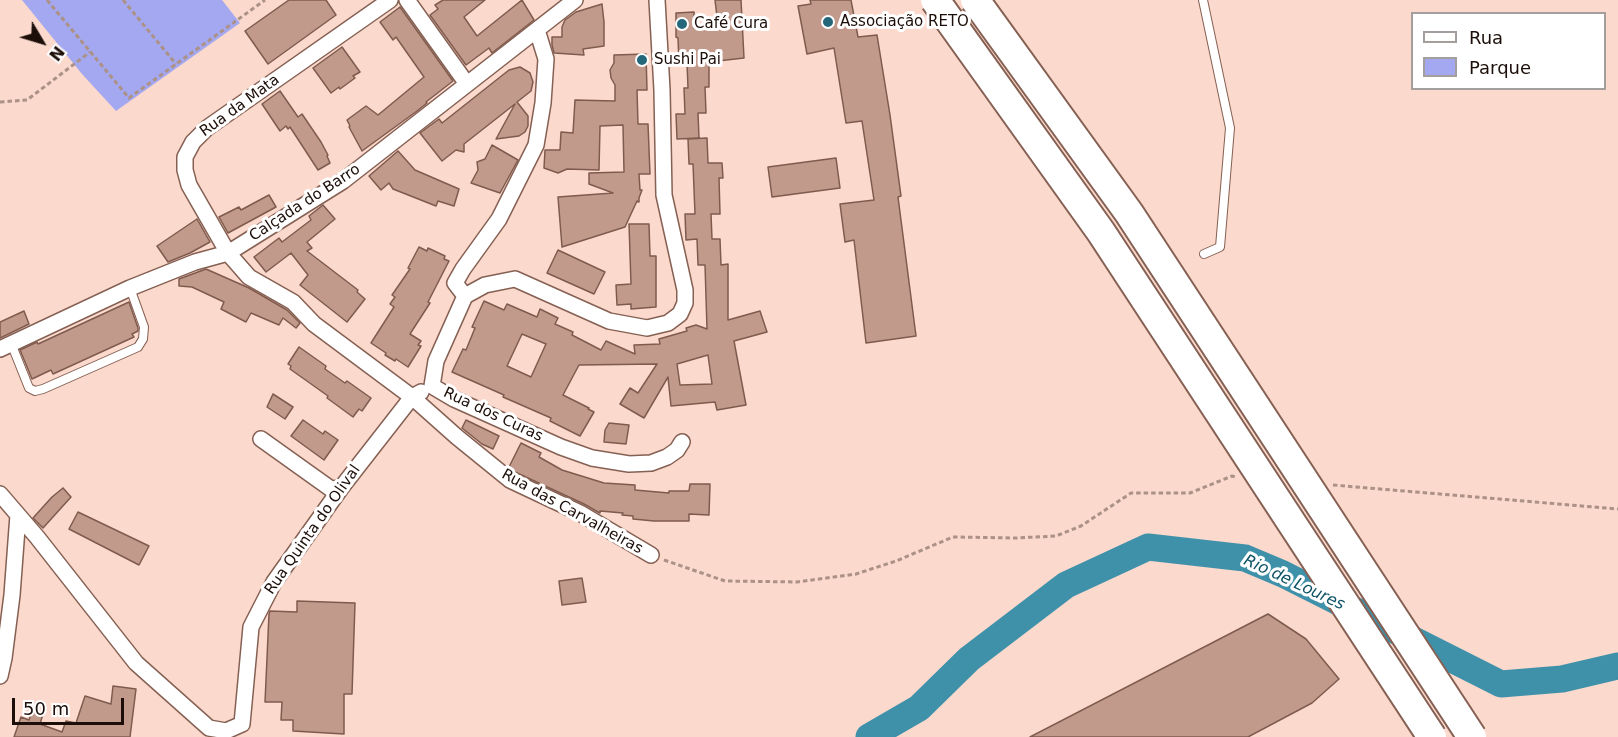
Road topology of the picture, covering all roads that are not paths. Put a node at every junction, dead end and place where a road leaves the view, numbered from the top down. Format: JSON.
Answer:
{"nodes":[{"id":1,"x":390,"y":0,"type":"edge"},
{"id":2,"x":407,"y":0,"type":"edge"},
{"id":3,"x":575,"y":0,"type":"edge"},
{"id":4,"x":657,"y":0,"type":"edge"},
{"id":5,"x":935,"y":0,"type":"edge"},
{"id":6,"x":975,"y":0,"type":"edge"},
{"id":7,"x":1203,"y":0,"type":"edge"},
{"id":8,"x":537,"y":30,"type":"junction"},
{"id":9,"x":467,"y":84,"type":"junction"},
{"id":10,"x":228,"y":253,"type":"junction"},
{"id":11,"x":1204,"y":254,"type":"dead end"},
{"id":12,"x":130,"y":288,"type":"junction"},
{"id":13,"x":465,"y":296,"type":"junction"},
{"id":14,"x":5,"y":346,"type":"edge"},
{"id":15,"x":432,"y":386,"type":"junction"},
{"id":16,"x":412,"y":397,"type":"junction"},
{"id":17,"x":261,"y":439,"type":"dead end"},
{"id":18,"x":682,"y":442,"type":"dead end"},
{"id":19,"x":341,"y":488,"type":"junction"},
{"id":20,"x":0,"y":494,"type":"edge"},
{"id":21,"x":18,"y":515,"type":"junction"},
{"id":22,"x":651,"y":555,"type":"road end"},
{"id":23,"x":0,"y":676,"type":"edge"},
{"id":24,"x":1432,"y":737,"type":"edge"},
{"id":25,"x":1472,"y":737,"type":"edge"}],
"edges":[{"from":1,"to":10,"type":"street","name":"Rua da Mata"},
{"from":2,"to":9,"type":"street"},
{"from":3,"to":8,"type":"street","name":"Calçada do Barro"},
{"from":4,"to":13,"type":"street"},
{"from":5,"to":24,"type":"highway","bridge":true},
{"from":6,"to":25,"type":"highway","bridge":true},
{"from":7,"to":11,"type":"lane"},
{"from":8,"to":9,"type":"street","name":"Calçada do Barro"},
{"from":8,"to":13,"type":"street"},
{"from":9,"to":10,"type":"street","name":"Calçada do Barro"},
{"from":10,"to":12,"type":"street","name":"Calçada do Barro"},
{"from":10,"to":16,"type":"street","name":"Rua das Carvalheiras"},
{"from":12,"to":14,"type":"street","name":"Calçada do Barro"},
{"from":12,"to":14,"type":"lane"},
{"from":13,"to":15,"type":"street","name":"Rua dos Curas"},
{"from":15,"to":16,"type":"street"},
{"from":15,"to":18,"type":"street","name":"Rua dos Curas"},
{"from":16,"to":19,"type":"street","name":"Rua Quinta do Olival"},
{"from":16,"to":22,"type":"street","name":"Rua das Carvalheiras"},
{"from":17,"to":19,"type":"street"},
{"from":19,"to":21,"type":"street","name":"Rua Quinta do Olival"},
{"from":20,"to":21,"type":"street","name":"Rua Quinta do Olival"},
{"from":21,"to":23,"type":"street"}]}
